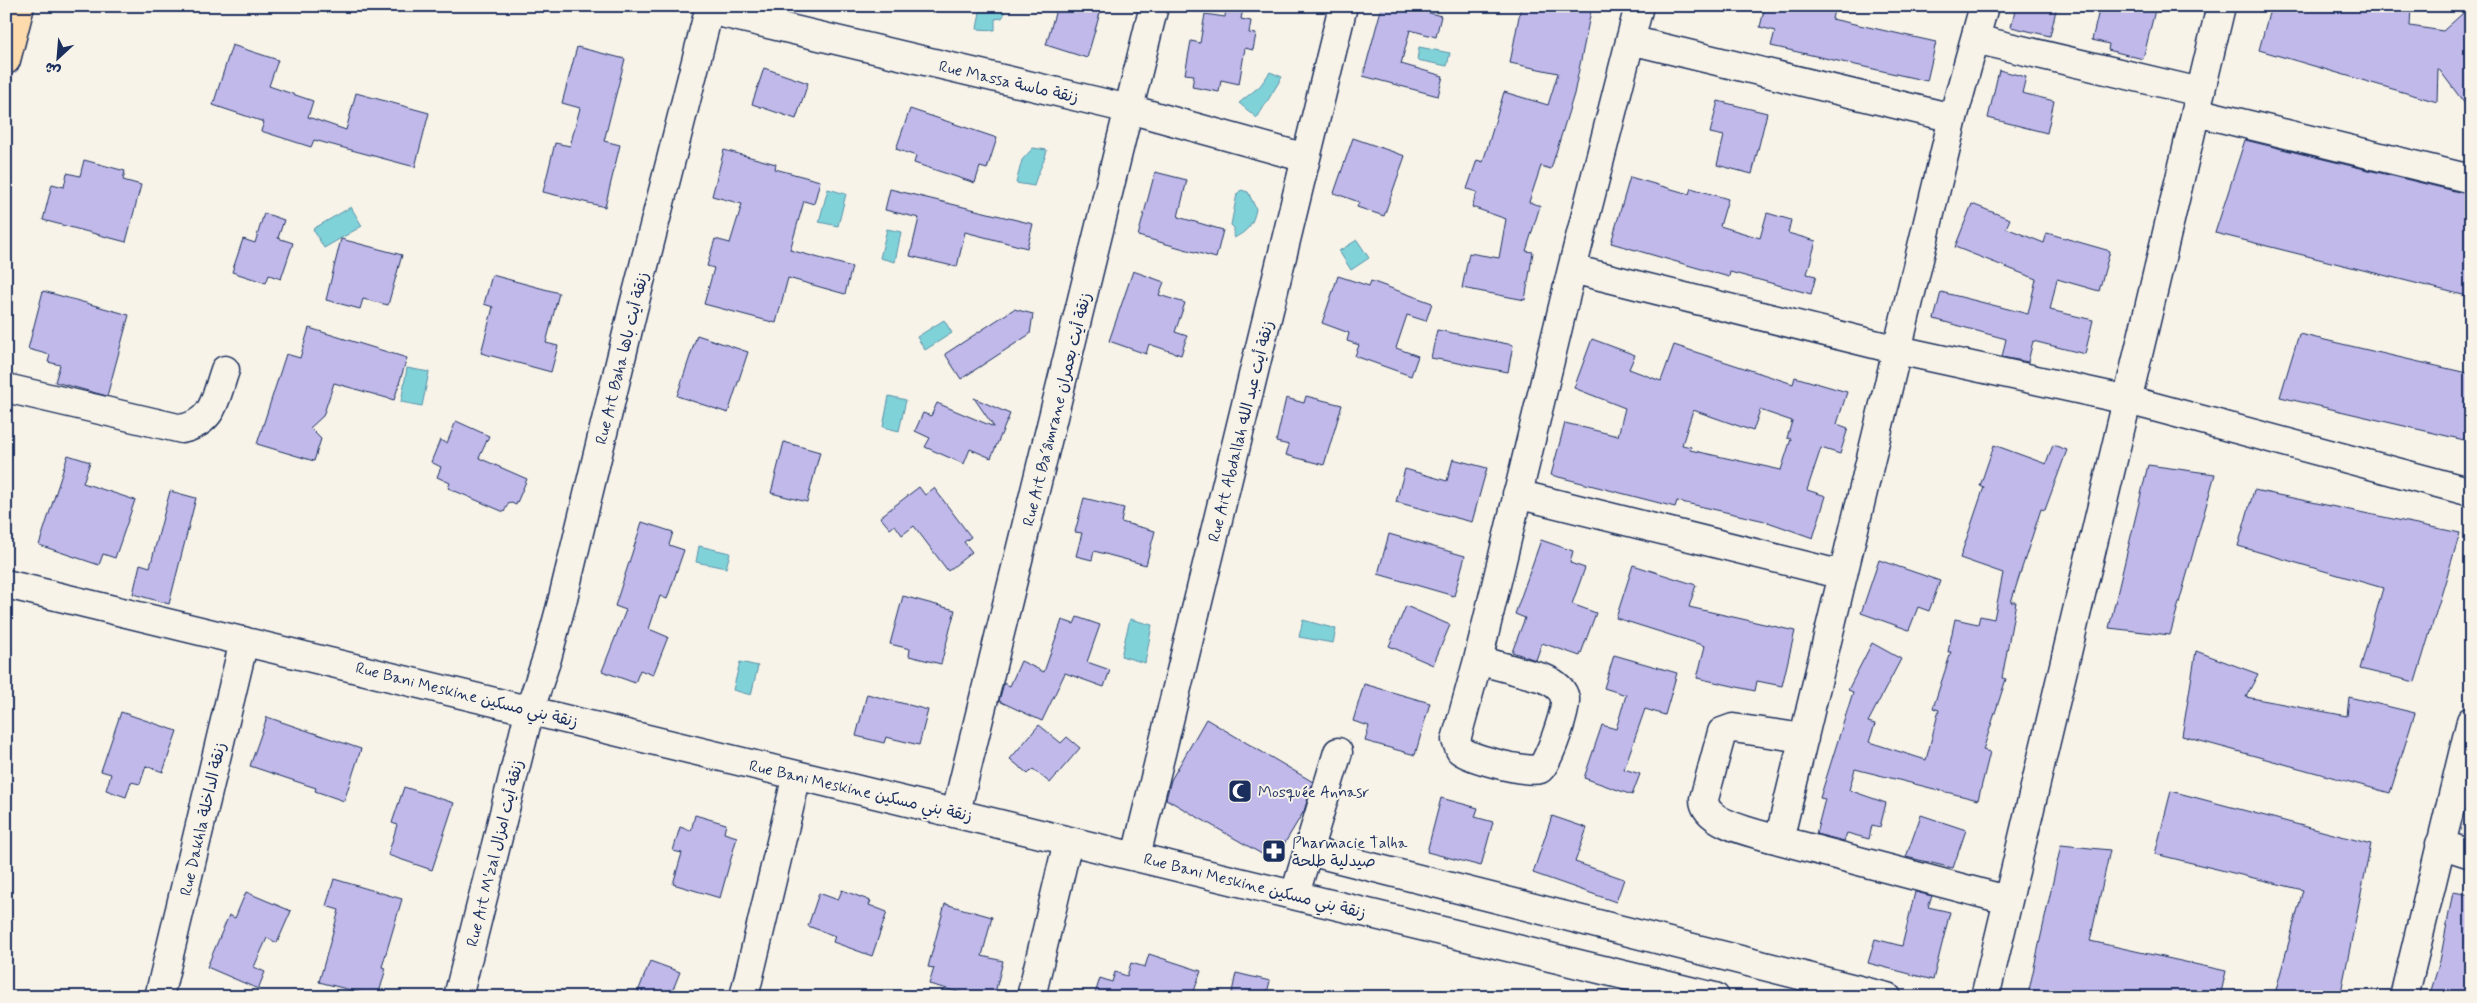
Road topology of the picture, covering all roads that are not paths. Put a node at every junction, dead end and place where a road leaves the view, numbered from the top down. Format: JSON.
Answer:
{"nodes":[{"id":1,"x":20,"y":6,"type":"edge"},
{"id":2,"x":1154,"y":6,"type":"edge"},
{"id":3,"x":1343,"y":6,"type":"edge"},
{"id":4,"x":1638,"y":6,"type":"edge"},
{"id":5,"x":1984,"y":6,"type":"edge"},
{"id":6,"x":2221,"y":6,"type":"edge"},
{"id":7,"x":710,"y":8,"type":"edge"},
{"id":8,"x":1975,"y":39,"type":"junction"},
{"id":9,"x":1630,"y":40,"type":"junction"},
{"id":10,"x":6,"y":60,"type":"edge"},
{"id":11,"x":2198,"y":102,"type":"junction"},
{"id":12,"x":1129,"y":109,"type":"junction"},
{"id":13,"x":1953,"y":118,"type":"junction"},
{"id":14,"x":1306,"y":158,"type":"junction"},
{"id":15,"x":2471,"y":178,"type":"edge"},
{"id":16,"x":1572,"y":269,"type":"junction"},
{"id":17,"x":1898,"y":350,"type":"junction"},
{"id":18,"x":225,"y":370,"type":"dead end"},
{"id":19,"x":6,"y":388,"type":"edge"},
{"id":20,"x":2128,"y":400,"type":"junction"},
{"id":21,"x":2471,"y":492,"type":"edge"},
{"id":22,"x":1517,"y":494,"type":"junction"},
{"id":23,"x":1843,"y":575,"type":"junction"},
{"id":24,"x":6,"y":584,"type":"edge"},
{"id":25,"x":244,"y":641,"type":"junction"},
{"id":26,"x":1478,"y":660,"type":"junction"},
{"id":27,"x":530,"y":709,"type":"junction"},
{"id":28,"x":2471,"y":721,"type":"edge"},
{"id":29,"x":1804,"y":738,"type":"junction"},
{"id":30,"x":1338,"y":752,"type":"dead end"},
{"id":31,"x":797,"y":775,"type":"junction"},
{"id":32,"x":956,"y":812,"type":"junction"},
{"id":33,"x":1068,"y":840,"type":"junction"},
{"id":34,"x":1779,"y":840,"type":"junction"},
{"id":35,"x":2440,"y":844,"type":"junction"},
{"id":36,"x":1308,"y":851,"type":"junction"},
{"id":37,"x":2471,"y":854,"type":"edge"},
{"id":38,"x":1136,"y":856,"type":"junction"},
{"id":39,"x":1295,"y":894,"type":"junction"},
{"id":40,"x":2007,"y":900,"type":"junction"},
{"id":41,"x":159,"y":997,"type":"edge"},
{"id":42,"x":458,"y":997,"type":"edge"},
{"id":43,"x":744,"y":997,"type":"edge"},
{"id":44,"x":1031,"y":997,"type":"edge"},
{"id":45,"x":1715,"y":997,"type":"edge"},
{"id":46,"x":1887,"y":997,"type":"edge"},
{"id":47,"x":1985,"y":997,"type":"edge"},
{"id":48,"x":2404,"y":997,"type":"edge"}],
"edges":[{"from":1,"to":10,"type":"main road"},
{"from":2,"to":12,"type":"street","name":"Rue Ait Ba´âmrane زنقة أيت بعمران"},
{"from":3,"to":14,"type":"street","name":"Rue Ait Abdallah زنقة أيت عبد الله"},
{"from":4,"to":9,"type":"street"},
{"from":5,"to":8,"type":"street"},
{"from":6,"to":11,"type":"street"},
{"from":7,"to":12,"type":"street","name":"Rue Massa زنقة ماسة"},
{"from":7,"to":27,"type":"street","name":"Rue Ait Baha زنقة أيت باها"},
{"from":8,"to":11,"type":"street"},
{"from":8,"to":13,"type":"street"},
{"from":9,"to":13,"type":"street"},
{"from":9,"to":16,"type":"street"},
{"from":11,"to":15,"type":"street"},
{"from":11,"to":20,"type":"street"},
{"from":12,"to":14,"type":"street","name":"Rue Massa زنقة ماسة"},
{"from":12,"to":32,"type":"street","name":"Rue Ait Ba´âmrane زنقة أيت بعمران"},
{"from":13,"to":17,"type":"street"},
{"from":14,"to":38,"type":"street","name":"Rue Ait Abdallah زنقة أيت عبد الله"},
{"from":16,"to":17,"type":"street"},
{"from":16,"to":22,"type":"street"},
{"from":17,"to":20,"type":"street"},
{"from":17,"to":23,"type":"street"},
{"from":18,"to":19,"type":"street"},
{"from":20,"to":21,"type":"street"},
{"from":20,"to":40,"type":"street"},
{"from":22,"to":23,"type":"street"},
{"from":22,"to":26,"type":"street"},
{"from":23,"to":29,"type":"street"},
{"from":24,"to":25,"type":"street","name":"Rue Bani Meskine زنقة بني مسكين"},
{"from":25,"to":27,"type":"street","name":"Rue Bani Meskine زنقة بني مسكين"},
{"from":25,"to":41,"type":"street","name":"Rue Dakhla زنقة الداخلة"},
{"from":26,"to":26,"type":"street"},
{"from":27,"to":31,"type":"street","name":"Rue Bani Meskine زنقة بني مسكين"},
{"from":27,"to":42,"type":"street","name":"Rue Ait M'zal زنقة أيت امزال"},
{"from":28,"to":35,"type":"street"},
{"from":29,"to":34,"type":"street"},
{"from":29,"to":34,"type":"street"},
{"from":30,"to":36,"type":"street"},
{"from":31,"to":32,"type":"street","name":"Rue Bani Meskine زنقة بني مسكين"},
{"from":31,"to":43,"type":"street"},
{"from":32,"to":33,"type":"street","name":"Rue Bani Meskine زنقة بني مسكين"},
{"from":33,"to":38,"type":"street","name":"Rue Bani Meskine زنقة بني مسكين"},
{"from":33,"to":44,"type":"street"},
{"from":34,"to":40,"type":"street"},
{"from":35,"to":37,"type":"street"},
{"from":35,"to":48,"type":"street"},
{"from":36,"to":39,"type":"street"},
{"from":36,"to":46,"type":"street"},
{"from":38,"to":39,"type":"street","name":"Rue Bani Meskine زنقة بني مسكين"},
{"from":39,"to":45,"type":"street","name":"Rue Bani Meskine زنقة بني مسكين"},
{"from":40,"to":47,"type":"street"}]}
